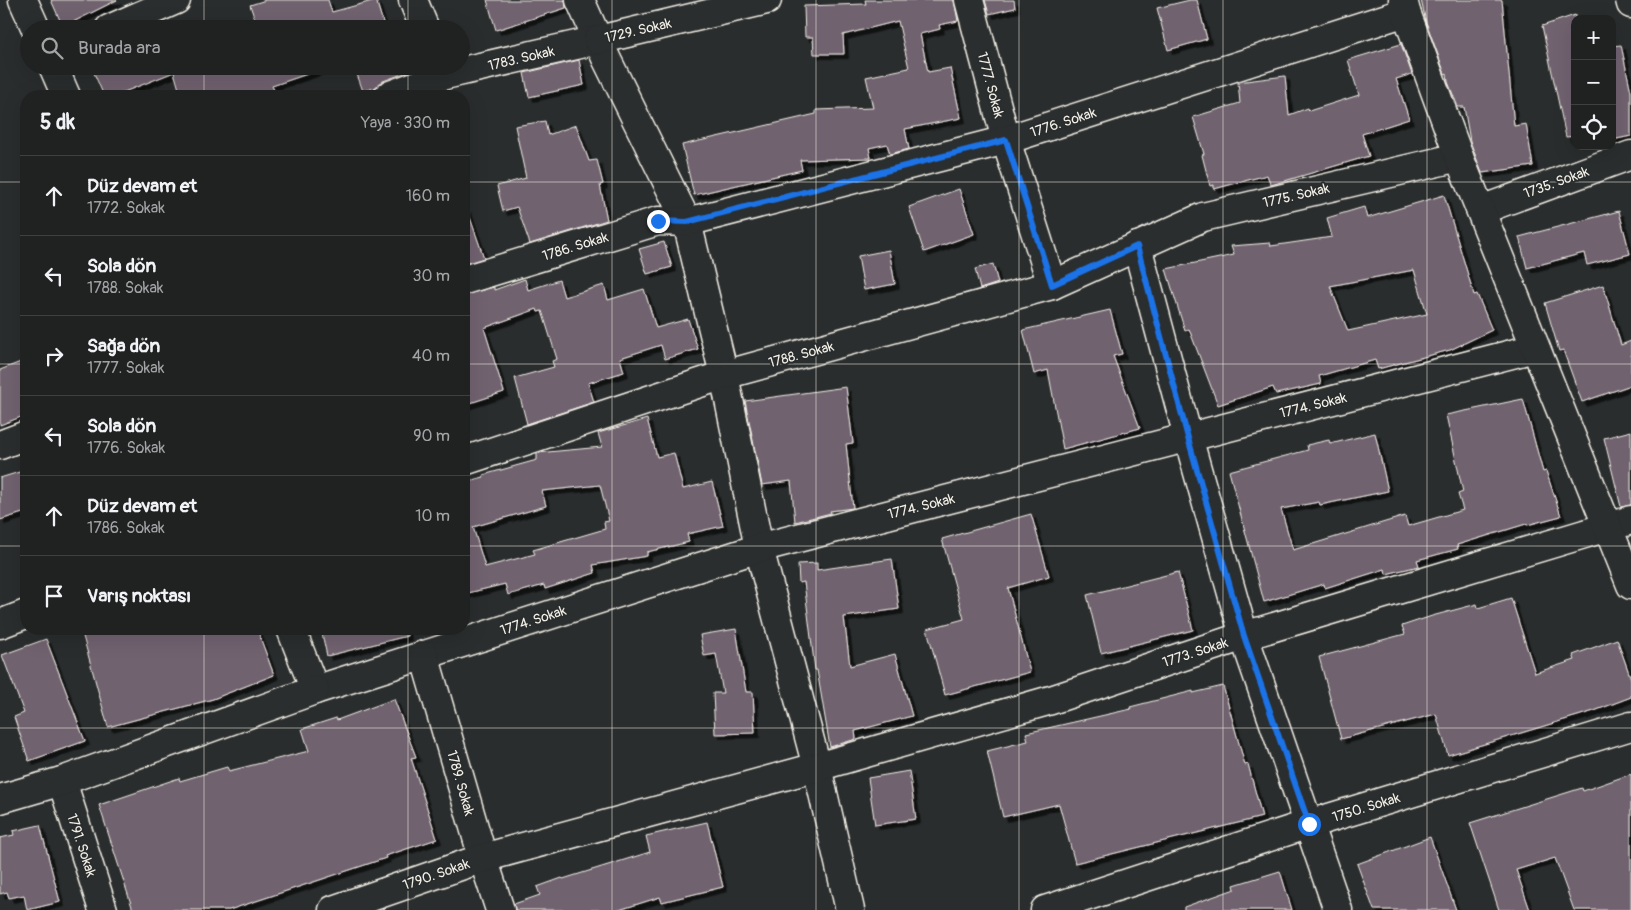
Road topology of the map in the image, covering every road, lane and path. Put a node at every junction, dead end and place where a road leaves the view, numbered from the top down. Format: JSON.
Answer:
{"nodes":[{"id":1,"x":23,"y":0,"type":"edge"},
{"id":2,"x":176,"y":0,"type":"edge"},
{"id":3,"x":413,"y":0,"type":"edge"},
{"id":4,"x":580,"y":0,"type":"edge"},
{"id":5,"x":767,"y":0,"type":"edge"},
{"id":6,"x":968,"y":0,"type":"edge"},
{"id":7,"x":1630,"y":0,"type":"edge"},
{"id":8,"x":1631,"y":4,"type":"edge"},
{"id":9,"x":1405,"y":6,"type":"edge"},
{"id":10,"x":32,"y":20,"type":"edge"},
{"id":11,"x":130,"y":20,"type":"edge"},
{"id":12,"x":421,"y":20,"type":"edge"},
{"id":13,"x":598,"y":40,"type":"junction"},
{"id":14,"x":470,"y":66,"type":"edge"},
{"id":15,"x":57,"y":75,"type":"edge"},
{"id":16,"x":434,"y":75,"type":"edge"},
{"id":17,"x":63,"y":90,"type":"edge"},
{"id":18,"x":401,"y":90,"type":"edge"},
{"id":19,"x":1006,"y":140,"type":"junction"},
{"id":20,"x":1631,"y":155,"type":"edge"},
{"id":21,"x":1460,"y":157,"type":"junction"},
{"id":22,"x":1481,"y":210,"type":"junction"},
{"id":23,"x":687,"y":222,"type":"junction"},
{"id":24,"x":1137,"y":246,"type":"junction"},
{"id":25,"x":470,"y":278,"type":"edge"},
{"id":26,"x":1052,"y":285,"type":"junction"},
{"id":27,"x":1535,"y":348,"type":"junction"},
{"id":28,"x":724,"y":375,"type":"junction"},
{"id":29,"x":20,"y":437,"type":"edge"},
{"id":30,"x":1188,"y":438,"type":"junction"},
{"id":31,"x":0,"y":445,"type":"edge"},
{"id":32,"x":470,"y":459,"type":"edge"},
{"id":33,"x":1619,"y":524,"type":"edge"},
{"id":34,"x":758,"y":548,"type":"junction"},
{"id":35,"x":1631,"y":585,"type":"edge"},
{"id":36,"x":20,"y":616,"type":"edge"},
{"id":37,"x":0,"y":624,"type":"edge"},
{"id":38,"x":293,"y":635,"type":"edge"},
{"id":39,"x":1244,"y":636,"type":"junction"},
{"id":40,"x":424,"y":655,"type":"junction"},
{"id":41,"x":315,"y":690,"type":"junction"},
{"id":42,"x":1631,"y":726,"type":"edge"},
{"id":43,"x":817,"y":767,"type":"junction"},
{"id":44,"x":62,"y":781,"type":"junction"},
{"id":45,"x":0,"y":799,"type":"edge"},
{"id":46,"x":1309,"y":824,"type":"junction"},
{"id":47,"x":483,"y":858,"type":"junction"},
{"id":48,"x":1111,"y":900,"type":"edge"},
{"id":49,"x":103,"y":910,"type":"edge"},
{"id":50,"x":333,"y":910,"type":"edge"},
{"id":51,"x":500,"y":910,"type":"edge"},
{"id":52,"x":850,"y":910,"type":"edge"},
{"id":53,"x":1046,"y":910,"type":"edge"},
{"id":54,"x":1338,"y":910,"type":"edge"}],
"edges":[{"from":1,"to":10,"type":"street"},
{"from":2,"to":11,"type":"street"},
{"from":3,"to":12,"type":"street"},
{"from":4,"to":13,"type":"street"},
{"from":5,"to":13,"type":"street","name":"1729. Sokak"},
{"from":6,"to":19,"type":"street","name":"1777. Sokak"},
{"from":7,"to":8,"type":"street"},
{"from":9,"to":19,"type":"street","name":"1776. Sokak"},
{"from":9,"to":21,"type":"street"},
{"from":13,"to":14,"type":"street","name":"1783. Sokak"},
{"from":13,"to":23,"type":"street"},
{"from":15,"to":17,"type":"street"},
{"from":16,"to":18,"type":"street","name":"1783. Sokak"},
{"from":19,"to":23,"type":"street","name":"1776. Sokak"},
{"from":19,"to":26,"type":"street","name":"1777. Sokak"},
{"from":20,"to":22,"type":"street","name":"1735. Sokak"},
{"from":21,"to":22,"type":"street"},
{"from":21,"to":24,"type":"street","name":"1775. Sokak"},
{"from":22,"to":27,"type":"street"},
{"from":23,"to":25,"type":"street","name":"1786. Sokak"},
{"from":23,"to":28,"type":"street"},
{"from":24,"to":26,"type":"street","name":"1788. Sokak"},
{"from":24,"to":30,"type":"street"},
{"from":26,"to":28,"type":"street","name":"1788. Sokak"},
{"from":27,"to":30,"type":"street","name":"1774. Sokak"},
{"from":27,"to":33,"type":"street"},
{"from":28,"to":32,"type":"street","name":"1788. Sokak"},
{"from":28,"to":34,"type":"street"},
{"from":29,"to":31,"type":"street"},
{"from":30,"to":34,"type":"street","name":"1774. Sokak"},
{"from":30,"to":39,"type":"street"},
{"from":33,"to":35,"type":"street"},
{"from":33,"to":39,"type":"street","name":"1773. Sokak"},
{"from":34,"to":40,"type":"street","name":"1774. Sokak"},
{"from":34,"to":43,"type":"street"},
{"from":36,"to":37,"type":"street"},
{"from":38,"to":41,"type":"street"},
{"from":39,"to":43,"type":"street","name":"1773. Sokak"},
{"from":39,"to":46,"type":"street"},
{"from":40,"to":41,"type":"street","name":"1774. Sokak"},
{"from":40,"to":47,"type":"street","name":"1789. Sokak"},
{"from":41,"to":44,"type":"street","name":"1774. Sokak"},
{"from":42,"to":46,"type":"street","name":"1750. Sokak"},
{"from":43,"to":47,"type":"street","name":"1773. Sokak"},
{"from":43,"to":52,"type":"street"},
{"from":44,"to":45,"type":"street","name":"1774. Sokak"},
{"from":44,"to":49,"type":"street","name":"1791. Sokak"},
{"from":46,"to":48,"type":"street","name":"1750. Sokak"},
{"from":46,"to":54,"type":"street"},
{"from":47,"to":50,"type":"street","name":"1790. Sokak"},
{"from":47,"to":51,"type":"street","name":"1789. Sokak"},
{"from":48,"to":53,"type":"street","name":"1750. Sokak"}]}
